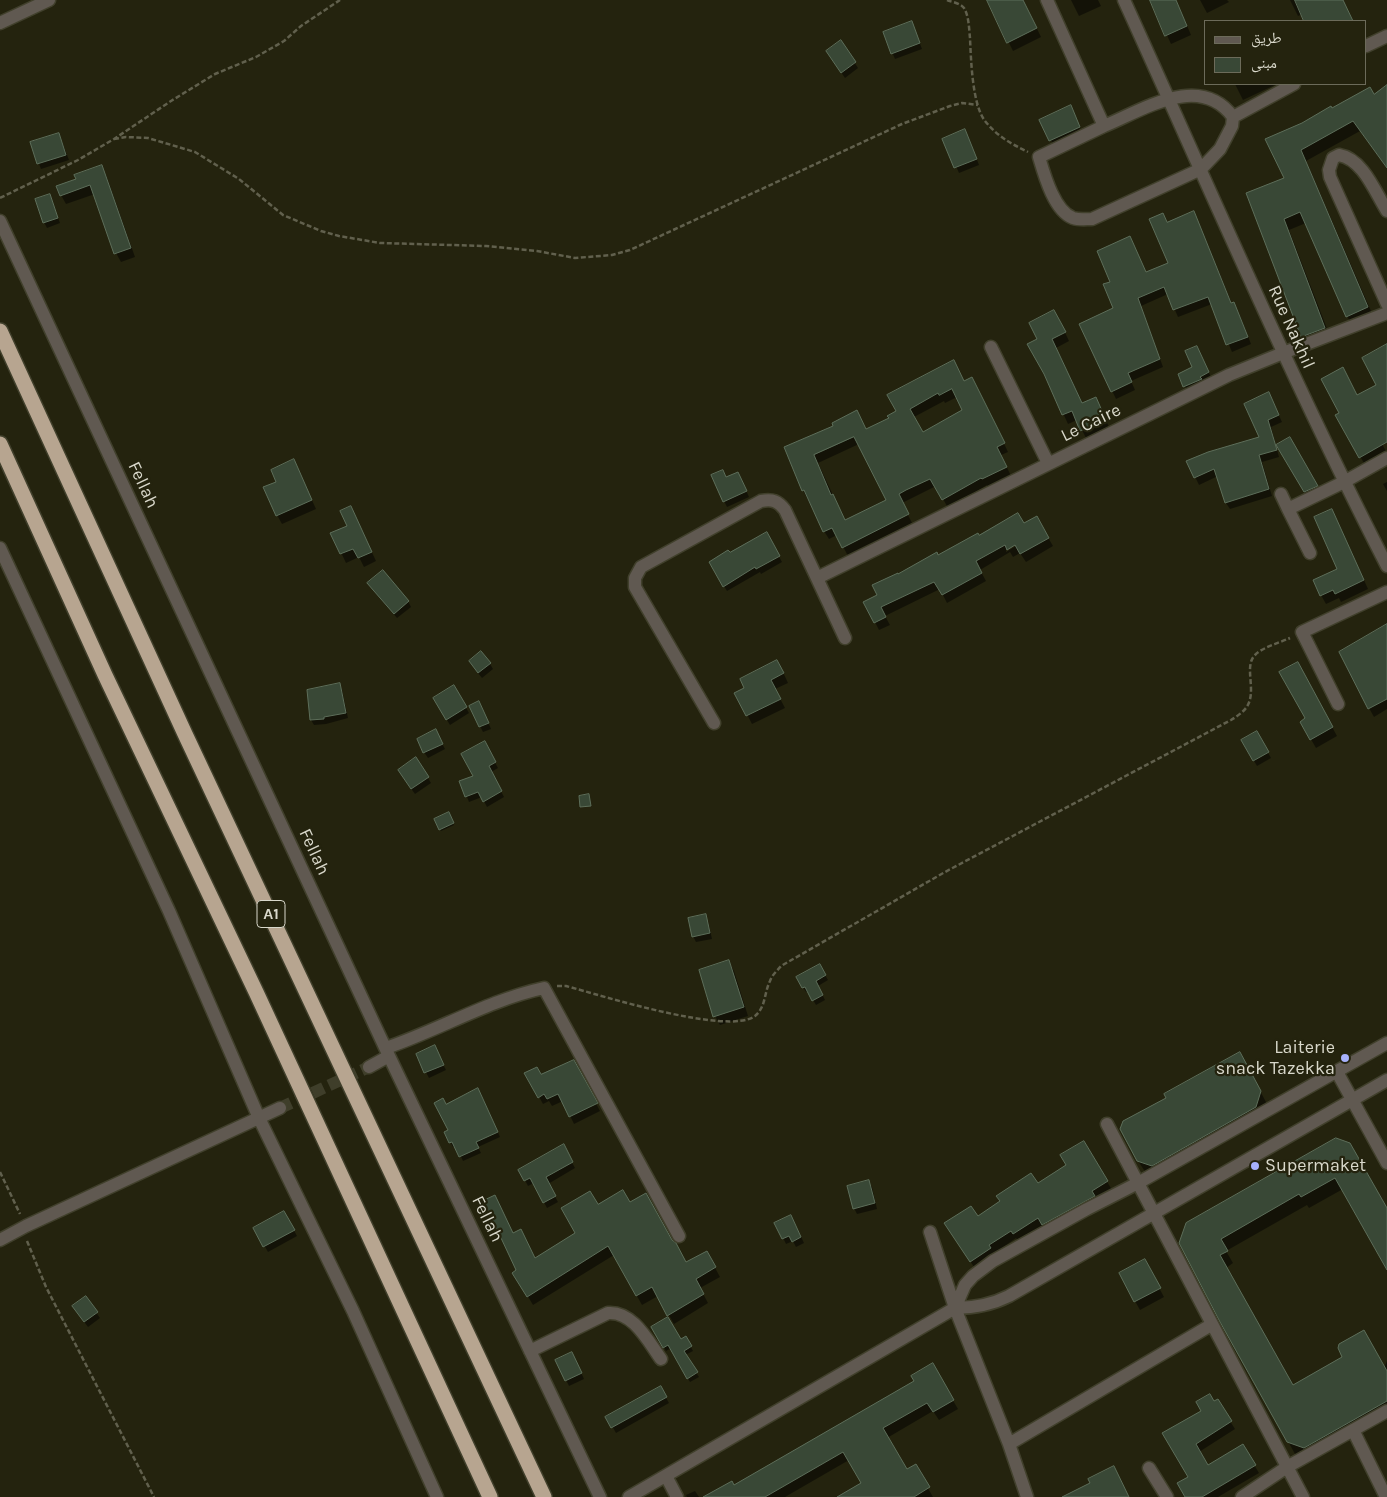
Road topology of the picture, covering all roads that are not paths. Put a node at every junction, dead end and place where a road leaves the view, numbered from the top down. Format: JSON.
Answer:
{"nodes":[{"id":1,"x":49,"y":0,"type":"edge"},
{"id":2,"x":1047,"y":0,"type":"edge"},
{"id":3,"x":1124,"y":0,"type":"edge"},
{"id":4,"x":0,"y":23,"type":"edge"},
{"id":5,"x":1387,"y":36,"type":"edge"},
{"id":6,"x":1367,"y":46,"type":"edge"},
{"id":7,"x":1292,"y":85,"type":"edge"},
{"id":8,"x":1169,"y":99,"type":"junction"},
{"id":9,"x":1233,"y":117,"type":"junction"},
{"id":10,"x":1104,"y":126,"type":"junction"},
{"id":11,"x":1201,"y":169,"type":"junction"},
{"id":12,"x":1387,"y":211,"type":"edge"},
{"id":13,"x":0,"y":221,"type":"edge"},
{"id":14,"x":1387,"y":304,"type":"edge"},
{"id":15,"x":1387,"y":313,"type":"edge"},
{"id":16,"x":0,"y":331,"type":"edge"},
{"id":17,"x":991,"y":347,"type":"dead end"},
{"id":18,"x":1283,"y":353,"type":"junction"},
{"id":19,"x":0,"y":444,"type":"edge"},
{"id":20,"x":1387,"y":458,"type":"edge"},
{"id":21,"x":1048,"y":463,"type":"junction"},
{"id":22,"x":1344,"y":482,"type":"junction"},
{"id":23,"x":1281,"y":494,"type":"dead end"},
{"id":24,"x":1288,"y":509,"type":"junction"},
{"id":25,"x":0,"y":548,"type":"edge"},
{"id":26,"x":1310,"y":553,"type":"dead end"},
{"id":27,"x":1387,"y":566,"type":"edge"},
{"id":28,"x":817,"y":578,"type":"junction"},
{"id":29,"x":1387,"y":592,"type":"edge"},
{"id":30,"x":845,"y":638,"type":"dead end"},
{"id":31,"x":1338,"y":704,"type":"dead end"},
{"id":32,"x":714,"y":723,"type":"dead end"},
{"id":33,"x":1386,"y":1045,"type":"edge"},
{"id":34,"x":388,"y":1052,"type":"junction"},
{"id":35,"x":369,"y":1067,"type":"tunnel mouth"},
{"id":36,"x":1337,"y":1072,"type":"junction"},
{"id":37,"x":1387,"y":1080,"type":"edge"},
{"id":38,"x":1352,"y":1100,"type":"junction"},
{"id":39,"x":280,"y":1108,"type":"tunnel mouth"},
{"id":40,"x":259,"y":1118,"type":"junction"},
{"id":41,"x":1107,"y":1124,"type":"dead end"},
{"id":42,"x":1387,"y":1163,"type":"edge"},
{"id":43,"x":1138,"y":1183,"type":"junction"},
{"id":44,"x":1153,"y":1212,"type":"junction"},
{"id":45,"x":930,"y":1232,"type":"dead end"},
{"id":46,"x":679,"y":1236,"type":"dead end"},
{"id":47,"x":0,"y":1240,"type":"edge"},
{"id":48,"x":955,"y":1308,"type":"junction"},
{"id":49,"x":1211,"y":1325,"type":"junction"},
{"id":50,"x":530,"y":1351,"type":"junction"},
{"id":51,"x":661,"y":1359,"type":"dead end"},
{"id":52,"x":1387,"y":1411,"type":"edge"},
{"id":53,"x":1353,"y":1430,"type":"junction"},
{"id":54,"x":1008,"y":1444,"type":"junction"},
{"id":55,"x":1287,"y":1467,"type":"junction"},
{"id":56,"x":1149,"y":1468,"type":"dead end"},
{"id":57,"x":666,"y":1476,"type":"junction"},
{"id":58,"x":437,"y":1497,"type":"edge"},
{"id":59,"x":490,"y":1497,"type":"edge"},
{"id":60,"x":544,"y":1497,"type":"edge"},
{"id":61,"x":600,"y":1497,"type":"edge"},
{"id":62,"x":629,"y":1497,"type":"edge"},
{"id":63,"x":676,"y":1497,"type":"edge"},
{"id":64,"x":1027,"y":1497,"type":"edge"},
{"id":65,"x":1167,"y":1497,"type":"edge"},
{"id":66,"x":1242,"y":1497,"type":"edge"},
{"id":67,"x":1303,"y":1497,"type":"edge"},
{"id":68,"x":1386,"y":1497,"type":"edge"}],
"edges":[{"from":1,"to":4,"type":"street"},
{"from":2,"to":10,"type":"street"},
{"from":3,"to":8,"type":"street","name":"Rue Nakhil"},
{"from":5,"to":6,"type":"street"},
{"from":7,"to":9,"type":"street"},
{"from":8,"to":9,"type":"street"},
{"from":8,"to":10,"type":"street"},
{"from":8,"to":11,"type":"street","name":"Rue Nakhil"},
{"from":9,"to":11,"type":"street"},
{"from":10,"to":11,"type":"street"},
{"from":11,"to":18,"type":"street","name":"Rue Nakhil"},
{"from":12,"to":14,"type":"street"},
{"from":13,"to":34,"type":"street","name":"Fellah"},
{"from":15,"to":18,"type":"street","name":"Le Caire"},
{"from":16,"to":60,"type":"highway","number":"A1"},
{"from":17,"to":21,"type":"street"},
{"from":18,"to":21,"type":"street","name":"Le Caire"},
{"from":18,"to":22,"type":"street","name":"Rue Nakhil"},
{"from":19,"to":59,"type":"highway"},
{"from":20,"to":22,"type":"street"},
{"from":21,"to":28,"type":"street","name":"Le Caire"},
{"from":22,"to":24,"type":"street"},
{"from":22,"to":27,"type":"street","name":"Rue Nakhil"},
{"from":23,"to":24,"type":"street"},
{"from":24,"to":26,"type":"street"},
{"from":25,"to":40,"type":"street"},
{"from":28,"to":30,"type":"street"},
{"from":28,"to":32,"type":"street"},
{"from":29,"to":31,"type":"street"},
{"from":33,"to":36,"type":"street"},
{"from":34,"to":35,"type":"street"},
{"from":34,"to":46,"type":"street"},
{"from":34,"to":50,"type":"street","name":"Fellah"},
{"from":36,"to":38,"type":"street"},
{"from":36,"to":43,"type":"street"},
{"from":37,"to":38,"type":"street"},
{"from":38,"to":42,"type":"street"},
{"from":38,"to":44,"type":"street"},
{"from":39,"to":40,"type":"street"},
{"from":40,"to":47,"type":"street"},
{"from":40,"to":58,"type":"street"},
{"from":41,"to":43,"type":"street"},
{"from":43,"to":44,"type":"street"},
{"from":43,"to":48,"type":"street"},
{"from":44,"to":48,"type":"street"},
{"from":44,"to":49,"type":"street"},
{"from":45,"to":48,"type":"street"},
{"from":48,"to":54,"type":"street"},
{"from":48,"to":57,"type":"street"},
{"from":49,"to":54,"type":"street"},
{"from":49,"to":55,"type":"street"},
{"from":50,"to":51,"type":"street"},
{"from":50,"to":61,"type":"street","name":"Fellah"},
{"from":52,"to":53,"type":"street"},
{"from":53,"to":55,"type":"street"},
{"from":53,"to":68,"type":"street"},
{"from":54,"to":64,"type":"street"},
{"from":55,"to":66,"type":"street"},
{"from":55,"to":67,"type":"street"},
{"from":56,"to":65,"type":"street"},
{"from":57,"to":62,"type":"street"},
{"from":57,"to":63,"type":"street"}]}
